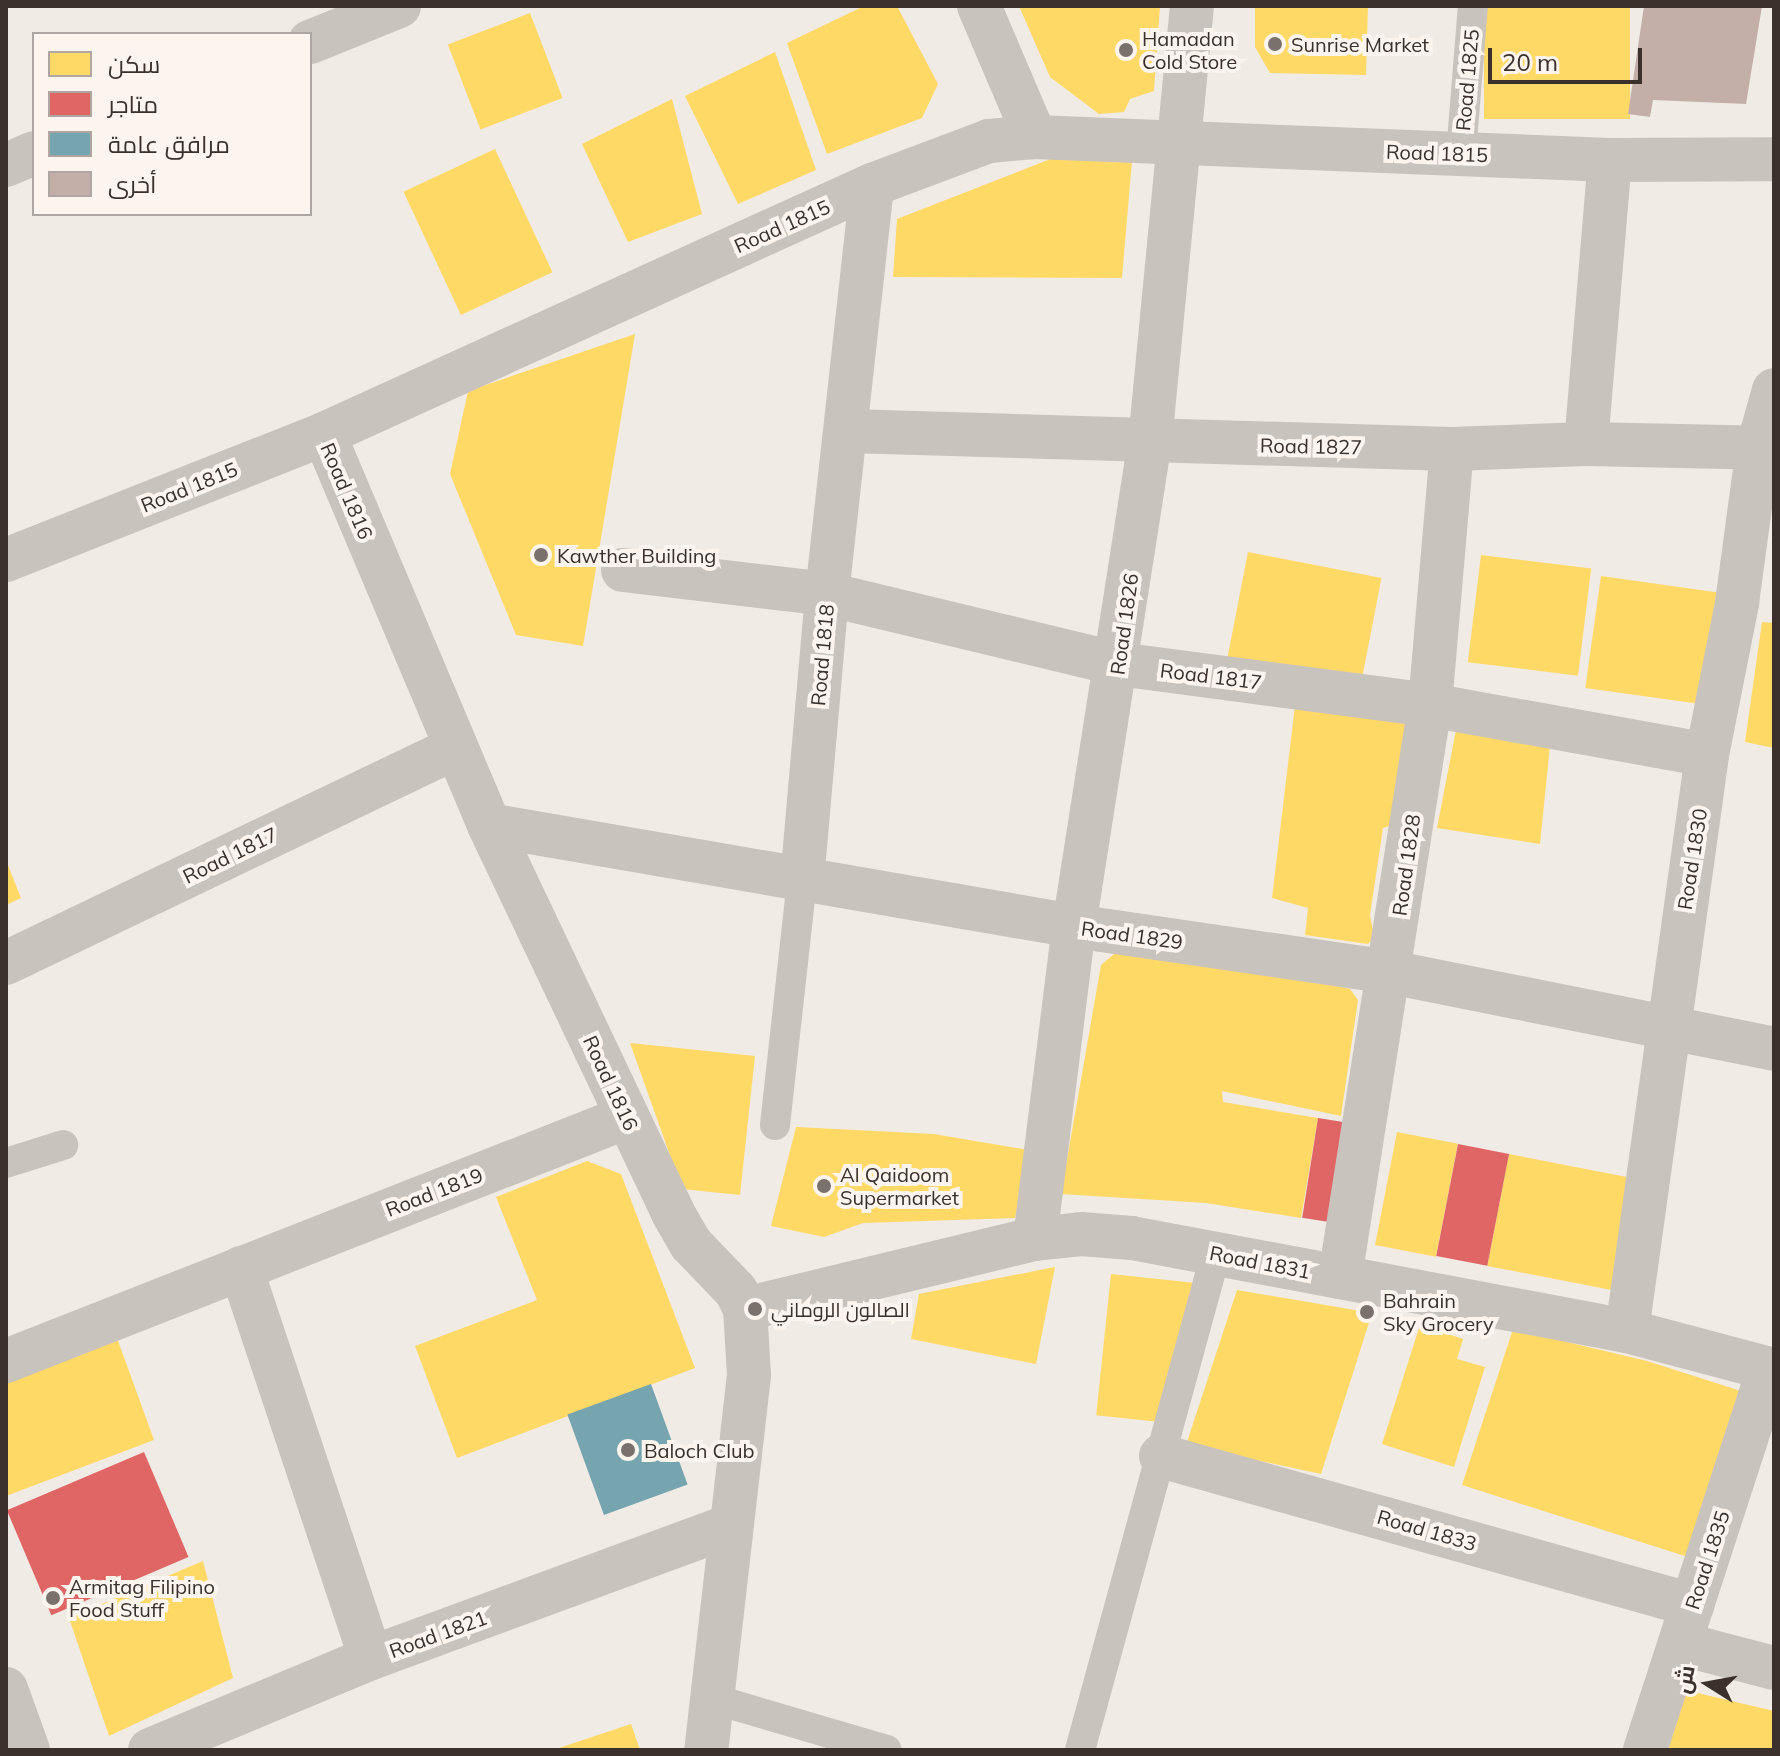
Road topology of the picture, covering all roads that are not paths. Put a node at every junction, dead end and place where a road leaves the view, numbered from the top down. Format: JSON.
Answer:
{"nodes":[{"id":1,"x":399,"y":6,"type":"edge"},
{"id":2,"x":979,"y":6,"type":"edge"},
{"id":3,"x":1192,"y":6,"type":"edge"},
{"id":4,"x":1473,"y":6,"type":"edge"},
{"id":5,"x":312,"y":41,"type":"edge"},
{"id":6,"x":1035,"y":137,"type":"junction"},
{"id":7,"x":1180,"y":142,"type":"junction"},
{"id":8,"x":32,"y":154,"type":"edge"},
{"id":9,"x":1461,"y":154,"type":"junction"},
{"id":10,"x":1774,"y":159,"type":"edge"},
{"id":11,"x":1610,"y":160,"type":"junction"},
{"id":12,"x":6,"y":165,"type":"edge"},
{"id":13,"x":872,"y":185,"type":"junction"},
{"id":14,"x":1774,"y":390,"type":"edge"},
{"id":15,"x":848,"y":431,"type":"junction"},
{"id":16,"x":324,"y":434,"type":"junction"},
{"id":17,"x":1150,"y":442,"type":"junction"},
{"id":18,"x":1586,"y":444,"type":"junction"},
{"id":19,"x":1766,"y":447,"type":"edge"},
{"id":20,"x":1452,"y":449,"type":"junction"},
{"id":21,"x":6,"y":560,"type":"edge"},
{"id":22,"x":623,"y":570,"type":"dead end"},
{"id":23,"x":827,"y":594,"type":"junction"},
{"id":24,"x":1756,"y":604,"type":"edge"},
{"id":25,"x":1118,"y":664,"type":"junction"},
{"id":26,"x":1430,"y":705,"type":"junction"},
{"id":27,"x":454,"y":748,"type":"junction"},
{"id":28,"x":1707,"y":755,"type":"junction"},
{"id":29,"x":489,"y":825,"type":"junction"},
{"id":30,"x":802,"y":881,"type":"junction"},
{"id":31,"x":1074,"y":926,"type":"junction"},
{"id":32,"x":6,"y":963,"type":"edge"},
{"id":33,"x":1390,"y":972,"type":"junction"},
{"id":34,"x":1665,"y":1030,"type":"junction"},
{"id":35,"x":1774,"y":1049,"type":"edge"},
{"id":36,"x":627,"y":1117,"type":"junction"},
{"id":37,"x":775,"y":1125,"type":"dead end"},
{"id":38,"x":63,"y":1145,"type":"dead end"},
{"id":39,"x":6,"y":1163,"type":"edge"},
{"id":40,"x":1035,"y":1239,"type":"junction"},
{"id":41,"x":1216,"y":1253,"type":"junction"},
{"id":42,"x":241,"y":1268,"type":"junction"},
{"id":43,"x":1340,"y":1277,"type":"junction"},
{"id":44,"x":745,"y":1309,"type":"junction"},
{"id":45,"x":1627,"y":1331,"type":"junction"},
{"id":46,"x":6,"y":1361,"type":"edge"},
{"id":47,"x":1772,"y":1369,"type":"edge"},
{"id":48,"x":1161,"y":1456,"type":"junction"},
{"id":49,"x":730,"y":1526,"type":"junction"},
{"id":50,"x":1687,"y":1624,"type":"junction"},
{"id":51,"x":371,"y":1658,"type":"junction"},
{"id":52,"x":1774,"y":1668,"type":"edge"},
{"id":53,"x":6,"y":1689,"type":"edge"},
{"id":54,"x":710,"y":1698,"type":"junction"},
{"id":55,"x":28,"y":1750,"type":"edge"},
{"id":56,"x":150,"y":1750,"type":"edge"},
{"id":57,"x":706,"y":1750,"type":"edge"},
{"id":58,"x":887,"y":1750,"type":"edge"},
{"id":59,"x":1080,"y":1750,"type":"edge"},
{"id":60,"x":1645,"y":1750,"type":"edge"}],
"edges":[{"from":1,"to":5,"type":"street"},
{"from":2,"to":6,"type":"street"},
{"from":3,"to":7,"type":"street","name":"Road 1826"},
{"from":4,"to":9,"type":"lane","name":"Road 1825"},
{"from":6,"to":7,"type":"street","name":"Road 1815"},
{"from":6,"to":13,"type":"street","name":"Road 1815"},
{"from":7,"to":9,"type":"street","name":"Road 1815"},
{"from":7,"to":17,"type":"street","name":"Road 1826"},
{"from":8,"to":12,"type":"street"},
{"from":9,"to":11,"type":"street","name":"Road 1815"},
{"from":10,"to":11,"type":"street","name":"Road 1815"},
{"from":11,"to":18,"type":"street"},
{"from":13,"to":15,"type":"street","name":"Road 1818"},
{"from":13,"to":16,"type":"street","name":"Road 1815"},
{"from":14,"to":19,"type":"street","name":"Road 1830"},
{"from":15,"to":17,"type":"street","name":"Road 1827"},
{"from":15,"to":23,"type":"street","name":"Road 1818"},
{"from":16,"to":21,"type":"street","name":"Road 1815"},
{"from":16,"to":27,"type":"street","name":"Road 1816"},
{"from":17,"to":20,"type":"street","name":"Road 1827"},
{"from":17,"to":25,"type":"street","name":"Road 1826"},
{"from":18,"to":19,"type":"street","name":"Road 1827"},
{"from":18,"to":20,"type":"street","name":"Road 1827"},
{"from":19,"to":24,"type":"street","name":"Road 1830"},
{"from":20,"to":26,"type":"street","name":"Road 1828"},
{"from":22,"to":23,"type":"street","name":"Road 1817"},
{"from":23,"to":25,"type":"street","name":"Road 1817"},
{"from":23,"to":30,"type":"street","name":"Road 1818"},
{"from":24,"to":28,"type":"street","name":"Road 1830"},
{"from":25,"to":26,"type":"street","name":"Road 1817"},
{"from":25,"to":31,"type":"street","name":"Road 1826"},
{"from":26,"to":28,"type":"street","name":"Road 1817"},
{"from":26,"to":33,"type":"street","name":"Road 1828"},
{"from":27,"to":29,"type":"street","name":"Road 1816"},
{"from":27,"to":32,"type":"street","name":"Road 1817"},
{"from":28,"to":34,"type":"street","name":"Road 1830"},
{"from":29,"to":30,"type":"street","name":"Road 1829"},
{"from":29,"to":36,"type":"street","name":"Road 1816"},
{"from":30,"to":31,"type":"street","name":"Road 1829"},
{"from":30,"to":37,"type":"lane","name":"Road 1818"},
{"from":31,"to":33,"type":"street","name":"Road 1829"},
{"from":31,"to":40,"type":"street","name":"Road 1826"},
{"from":33,"to":34,"type":"street","name":"Road 1829"},
{"from":33,"to":43,"type":"street","name":"Road 1828"},
{"from":34,"to":35,"type":"street","name":"Road 1829"},
{"from":34,"to":45,"type":"street","name":"Road 1830"},
{"from":36,"to":42,"type":"street","name":"Road 1819"},
{"from":36,"to":44,"type":"street","name":"Road 1816"},
{"from":38,"to":39,"type":"lane"},
{"from":40,"to":41,"type":"street","name":"Road 1831"},
{"from":40,"to":44,"type":"street","name":"Road 1831"},
{"from":41,"to":43,"type":"street","name":"Road 1831"},
{"from":41,"to":48,"type":"lane"},
{"from":42,"to":46,"type":"street","name":"Road 1819"},
{"from":42,"to":51,"type":"street"},
{"from":43,"to":45,"type":"street","name":"Road 1831"},
{"from":44,"to":49,"type":"street","name":"Road 1816"},
{"from":45,"to":47,"type":"street","name":"Road 1831"},
{"from":47,"to":50,"type":"street","name":"Road 1835"},
{"from":48,"to":50,"type":"street","name":"Road 1833"},
{"from":48,"to":59,"type":"lane"},
{"from":49,"to":51,"type":"street","name":"Road 1821"},
{"from":49,"to":54,"type":"street","name":"Road 1816"},
{"from":50,"to":52,"type":"street","name":"Road 1833"},
{"from":50,"to":60,"type":"street","name":"Road 1835"},
{"from":51,"to":56,"type":"street","name":"Road 1821"},
{"from":53,"to":55,"type":"street"},
{"from":54,"to":57,"type":"street","name":"Road 1816"},
{"from":54,"to":58,"type":"lane"}]}
